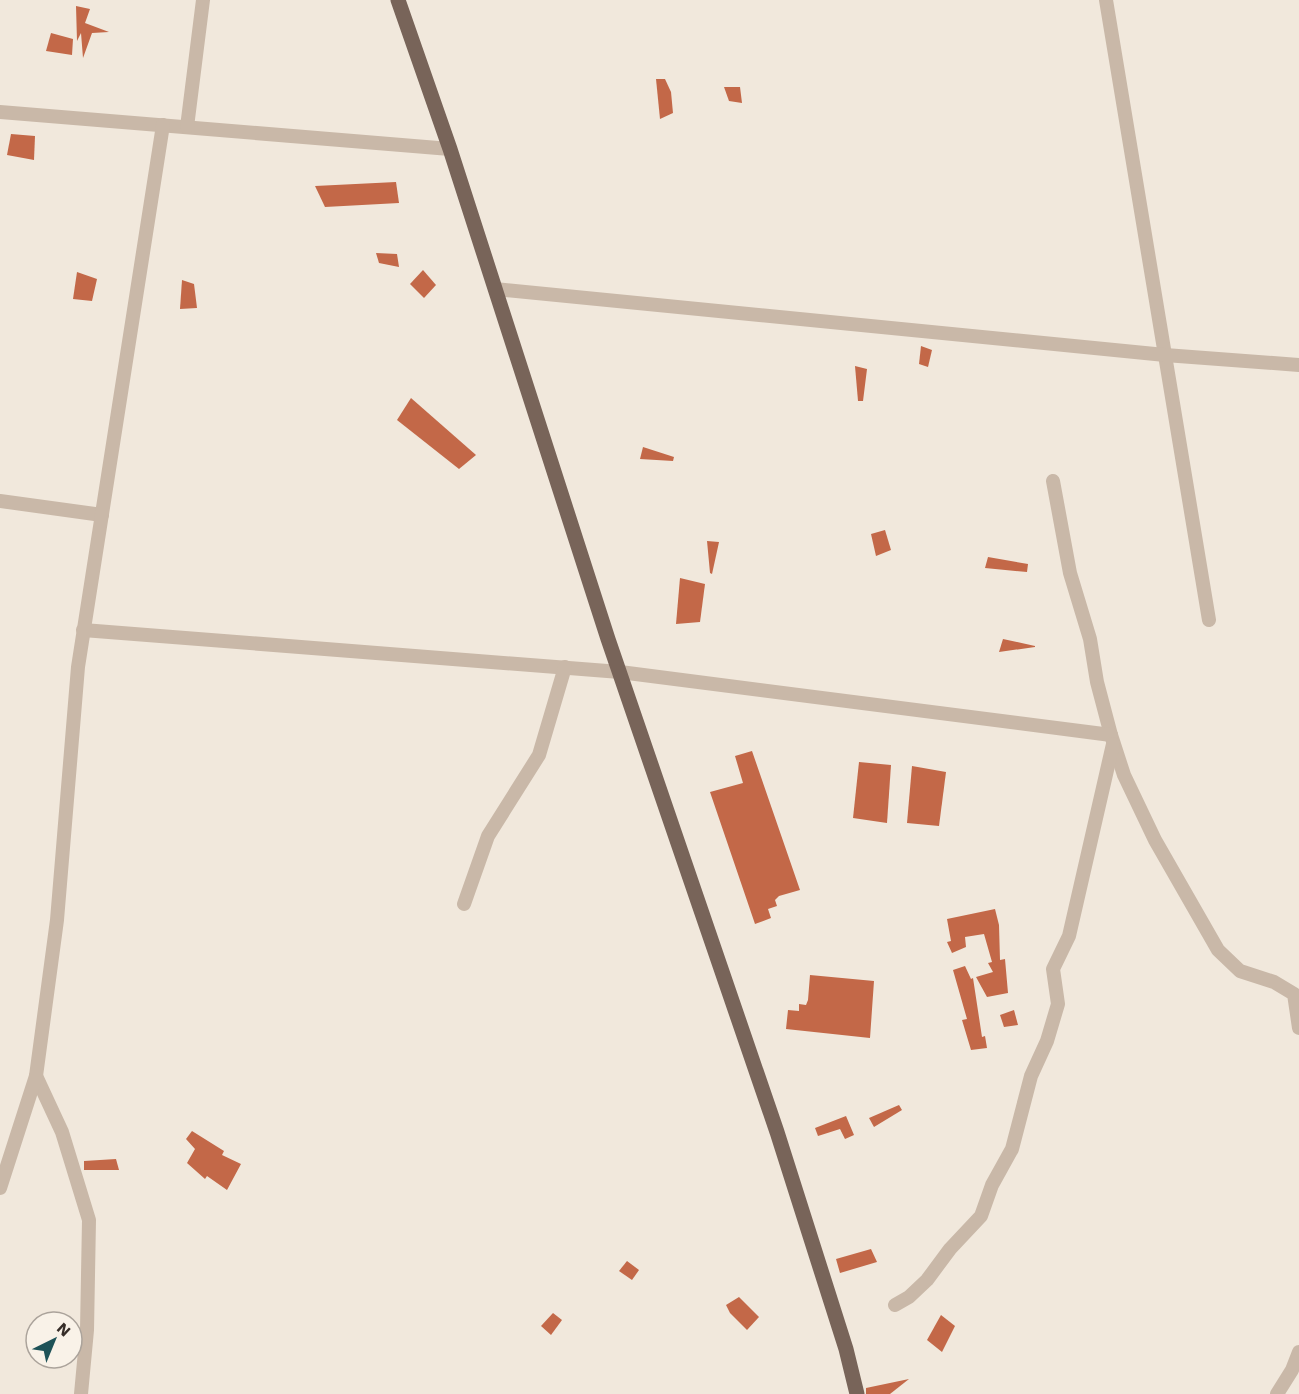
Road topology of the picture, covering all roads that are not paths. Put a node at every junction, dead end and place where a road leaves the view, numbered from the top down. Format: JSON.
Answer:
{"nodes":[{"id":1,"x":203,"y":0,"type":"edge"},
{"id":2,"x":398,"y":0,"type":"edge"},
{"id":3,"x":1106,"y":0,"type":"edge"},
{"id":4,"x":0,"y":112,"type":"edge"},
{"id":5,"x":163,"y":125,"type":"junction"},
{"id":6,"x":187,"y":127,"type":"junction"},
{"id":7,"x":450,"y":149,"type":"junction"},
{"id":8,"x":495,"y":289,"type":"junction"},
{"id":9,"x":1165,"y":355,"type":"junction"},
{"id":10,"x":1299,"y":365,"type":"edge"},
{"id":11,"x":1053,"y":481,"type":"dead end"},
{"id":12,"x":0,"y":501,"type":"edge"},
{"id":13,"x":102,"y":515,"type":"junction"},
{"id":14,"x":1209,"y":620,"type":"dead end"},
{"id":15,"x":83,"y":630,"type":"junction"},
{"id":16,"x":565,"y":667,"type":"junction"},
{"id":17,"x":620,"y":672,"type":"junction"},
{"id":18,"x":1112,"y":738,"type":"junction"},
{"id":19,"x":464,"y":904,"type":"dead end"},
{"id":20,"x":1299,"y":1028,"type":"edge"},
{"id":21,"x":36,"y":1076,"type":"junction"},
{"id":22,"x":0,"y":1188,"type":"edge"},
{"id":23,"x":895,"y":1305,"type":"dead end"},
{"id":24,"x":1299,"y":1352,"type":"edge"},
{"id":25,"x":81,"y":1394,"type":"edge"},
{"id":26,"x":857,"y":1394,"type":"edge"},
{"id":27,"x":1277,"y":1394,"type":"edge"}],
"edges":[{"from":1,"to":6,"type":"street"},
{"from":2,"to":7,"type":"main road"},
{"from":3,"to":9,"type":"street"},
{"from":4,"to":5,"type":"street"},
{"from":5,"to":6,"type":"street"},
{"from":5,"to":13,"type":"street"},
{"from":6,"to":7,"type":"street"},
{"from":7,"to":8,"type":"main road"},
{"from":8,"to":9,"type":"street"},
{"from":8,"to":17,"type":"main road"},
{"from":9,"to":10,"type":"street"},
{"from":9,"to":14,"type":"street"},
{"from":11,"to":18,"type":"street"},
{"from":12,"to":13,"type":"street"},
{"from":13,"to":15,"type":"street"},
{"from":15,"to":16,"type":"street"},
{"from":15,"to":21,"type":"street"},
{"from":16,"to":17,"type":"street"},
{"from":16,"to":19,"type":"street"},
{"from":17,"to":18,"type":"street"},
{"from":17,"to":26,"type":"main road"},
{"from":18,"to":20,"type":"street"},
{"from":18,"to":23,"type":"street"},
{"from":21,"to":22,"type":"street"},
{"from":21,"to":25,"type":"street"},
{"from":24,"to":27,"type":"street"}]}
